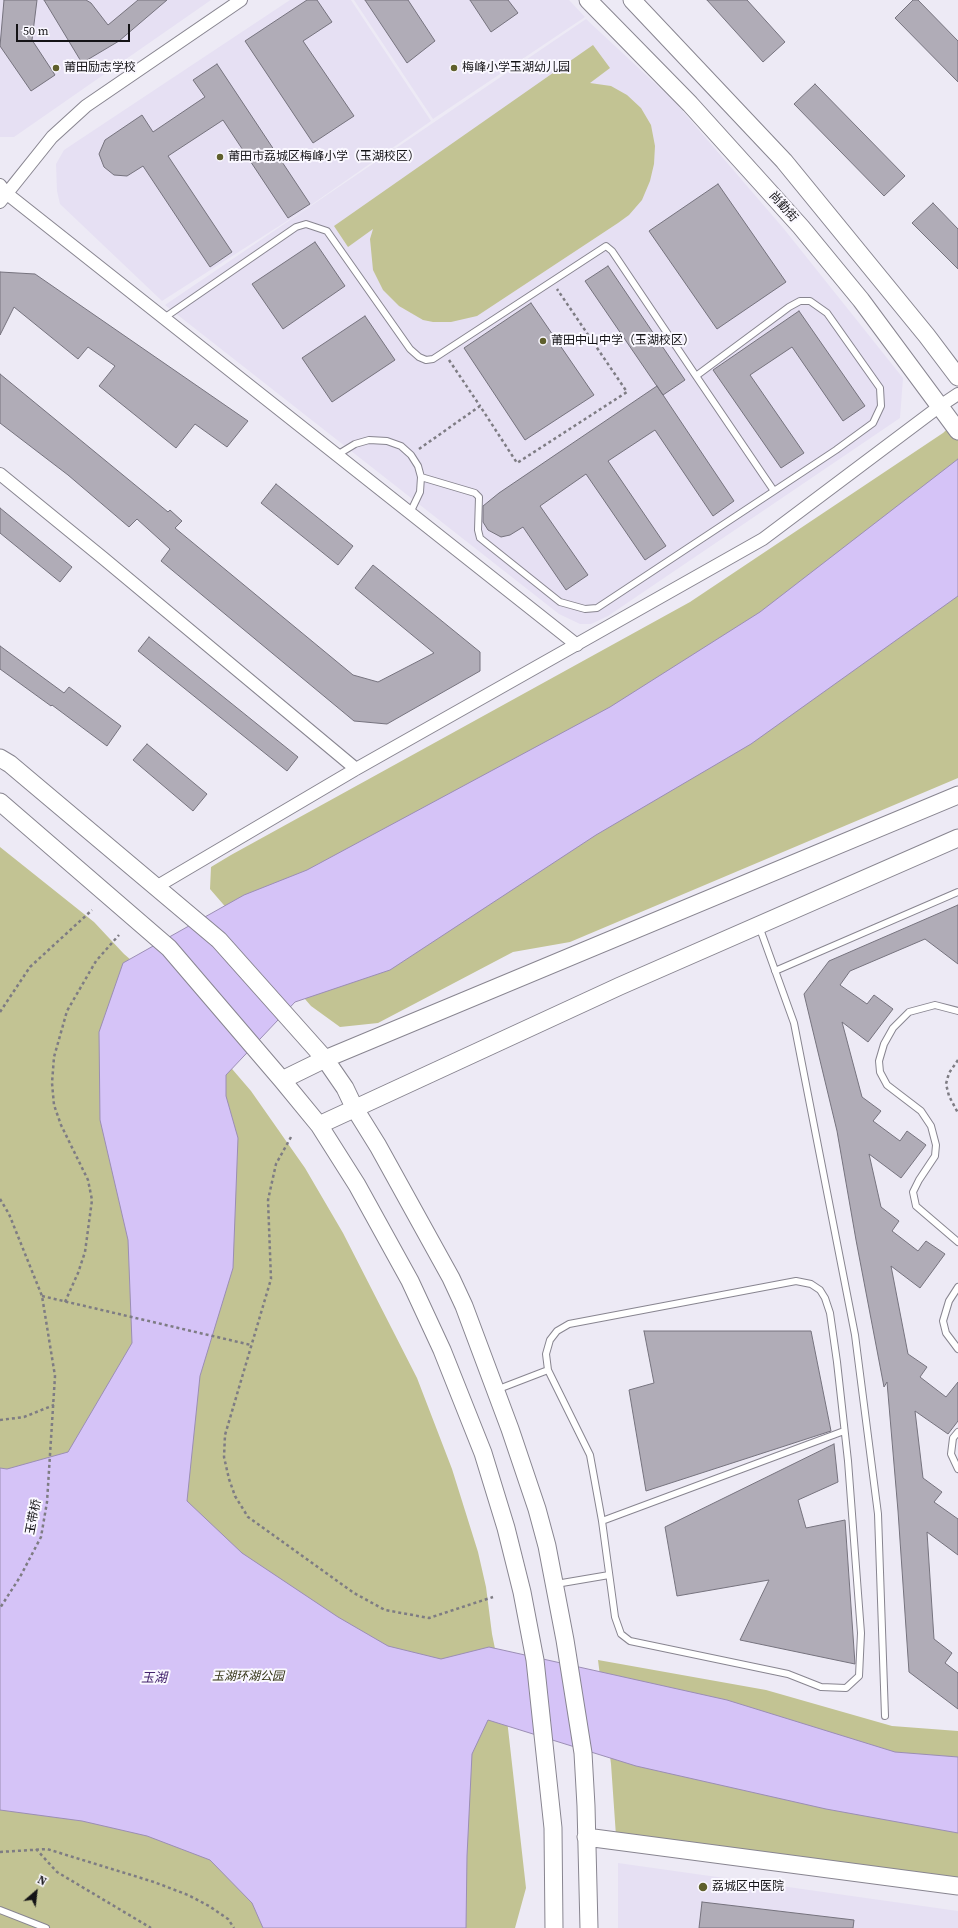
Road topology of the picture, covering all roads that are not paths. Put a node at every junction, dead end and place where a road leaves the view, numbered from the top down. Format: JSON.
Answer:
{"nodes":[{"id":1,"x":241,"y":0,"type":"edge"},
{"id":2,"x":588,"y":0,"type":"edge"},
{"id":3,"x":632,"y":0,"type":"edge"},
{"id":4,"x":2,"y":193,"type":"edge"},
{"id":5,"x":164,"y":318,"type":"junction"},
{"id":6,"x":696,"y":376,"type":"junction"},
{"id":7,"x":958,"y":377,"type":"edge"},
{"id":8,"x":958,"y":394,"type":"edge"},
{"id":9,"x":940,"y":406,"type":"junction"},
{"id":10,"x":958,"y":431,"type":"edge"},
{"id":11,"x":337,"y":455,"type":"junction"},
{"id":12,"x":0,"y":474,"type":"edge"},
{"id":13,"x":421,"y":477,"type":"junction"},
{"id":14,"x":774,"y":491,"type":"junction"},
{"id":15,"x":410,"y":513,"type":"junction"},
{"id":16,"x":577,"y":645,"type":"junction"},
{"id":17,"x":0,"y":758,"type":"edge"},
{"id":18,"x":356,"y":769,"type":"junction"},
{"id":19,"x":958,"y":795,"type":"edge"},
{"id":20,"x":0,"y":802,"type":"edge"},
{"id":21,"x":957,"y":839,"type":"edge"},
{"id":22,"x":156,"y":887,"type":"junction"},
{"id":23,"x":958,"y":892,"type":"edge"},
{"id":24,"x":759,"y":926,"type":"junction"},
{"id":25,"x":775,"y":971,"type":"junction"},
{"id":26,"x":958,"y":1012,"type":"edge"},
{"id":27,"x":325,"y":1059,"type":"junction"},
{"id":28,"x":282,"y":1080,"type":"junction"},
{"id":29,"x":354,"y":1109,"type":"junction"},
{"id":30,"x":319,"y":1124,"type":"junction"},
{"id":31,"x":958,"y":1242,"type":"edge"},
{"id":32,"x":958,"y":1287,"type":"edge"},
{"id":33,"x":958,"y":1349,"type":"edge"},
{"id":34,"x":548,"y":1370,"type":"junction"},
{"id":35,"x":495,"y":1391,"type":"junction"},
{"id":36,"x":844,"y":1431,"type":"junction"},
{"id":37,"x":958,"y":1432,"type":"edge"},
{"id":38,"x":958,"y":1469,"type":"edge"},
{"id":39,"x":602,"y":1521,"type":"junction"},
{"id":40,"x":609,"y":1575,"type":"junction"},
{"id":41,"x":555,"y":1584,"type":"junction"},
{"id":42,"x":885,"y":1716,"type":"dead end"},
{"id":43,"x":586,"y":1836,"type":"junction"},
{"id":44,"x":958,"y":1886,"type":"edge"},
{"id":45,"x":0,"y":1910,"type":"edge"},
{"id":46,"x":46,"y":1928,"type":"edge"},
{"id":47,"x":554,"y":1928,"type":"edge"},
{"id":48,"x":588,"y":1928,"type":"edge"}],
"edges":[{"from":1,"to":4,"type":"street"},
{"from":2,"to":9,"type":"main road","name":"尚勤街"},
{"from":3,"to":7,"type":"main road"},
{"from":4,"to":5,"type":"street"},
{"from":5,"to":6,"type":"lane"},
{"from":5,"to":11,"type":"street"},
{"from":6,"to":14,"type":"lane"},
{"from":6,"to":14,"type":"lane"},
{"from":8,"to":9,"type":"street"},
{"from":9,"to":10,"type":"main road","name":"尚勤街"},
{"from":9,"to":16,"type":"street"},
{"from":11,"to":13,"type":"lane"},
{"from":11,"to":15,"type":"street"},
{"from":12,"to":18,"type":"street"},
{"from":13,"to":14,"type":"lane"},
{"from":13,"to":15,"type":"lane"},
{"from":15,"to":16,"type":"street"},
{"from":16,"to":18,"type":"street"},
{"from":17,"to":22,"type":"main road"},
{"from":18,"to":22,"type":"street"},
{"from":19,"to":27,"type":"main road"},
{"from":20,"to":28,"type":"main road"},
{"from":21,"to":24,"type":"main road"},
{"from":22,"to":27,"type":"main road"},
{"from":23,"to":25,"type":"lane"},
{"from":24,"to":25,"type":"lane"},
{"from":24,"to":29,"type":"main road"},
{"from":25,"to":42,"type":"lane"},
{"from":26,"to":31,"type":"lane"},
{"from":27,"to":28,"type":"main road"},
{"from":27,"to":29,"type":"main road"},
{"from":28,"to":30,"type":"main road"},
{"from":29,"to":30,"type":"main road"},
{"from":29,"to":35,"type":"main road"},
{"from":30,"to":47,"type":"main road"},
{"from":32,"to":33,"type":"lane"},
{"from":34,"to":35,"type":"lane"},
{"from":34,"to":36,"type":"lane"},
{"from":34,"to":39,"type":"lane"},
{"from":35,"to":41,"type":"main road"},
{"from":36,"to":39,"type":"lane"},
{"from":36,"to":40,"type":"lane"},
{"from":37,"to":38,"type":"lane"},
{"from":39,"to":40,"type":"lane"},
{"from":40,"to":41,"type":"lane"},
{"from":41,"to":43,"type":"main road"},
{"from":43,"to":44,"type":"main road"},
{"from":43,"to":48,"type":"main road"},
{"from":45,"to":46,"type":"lane"}]}
